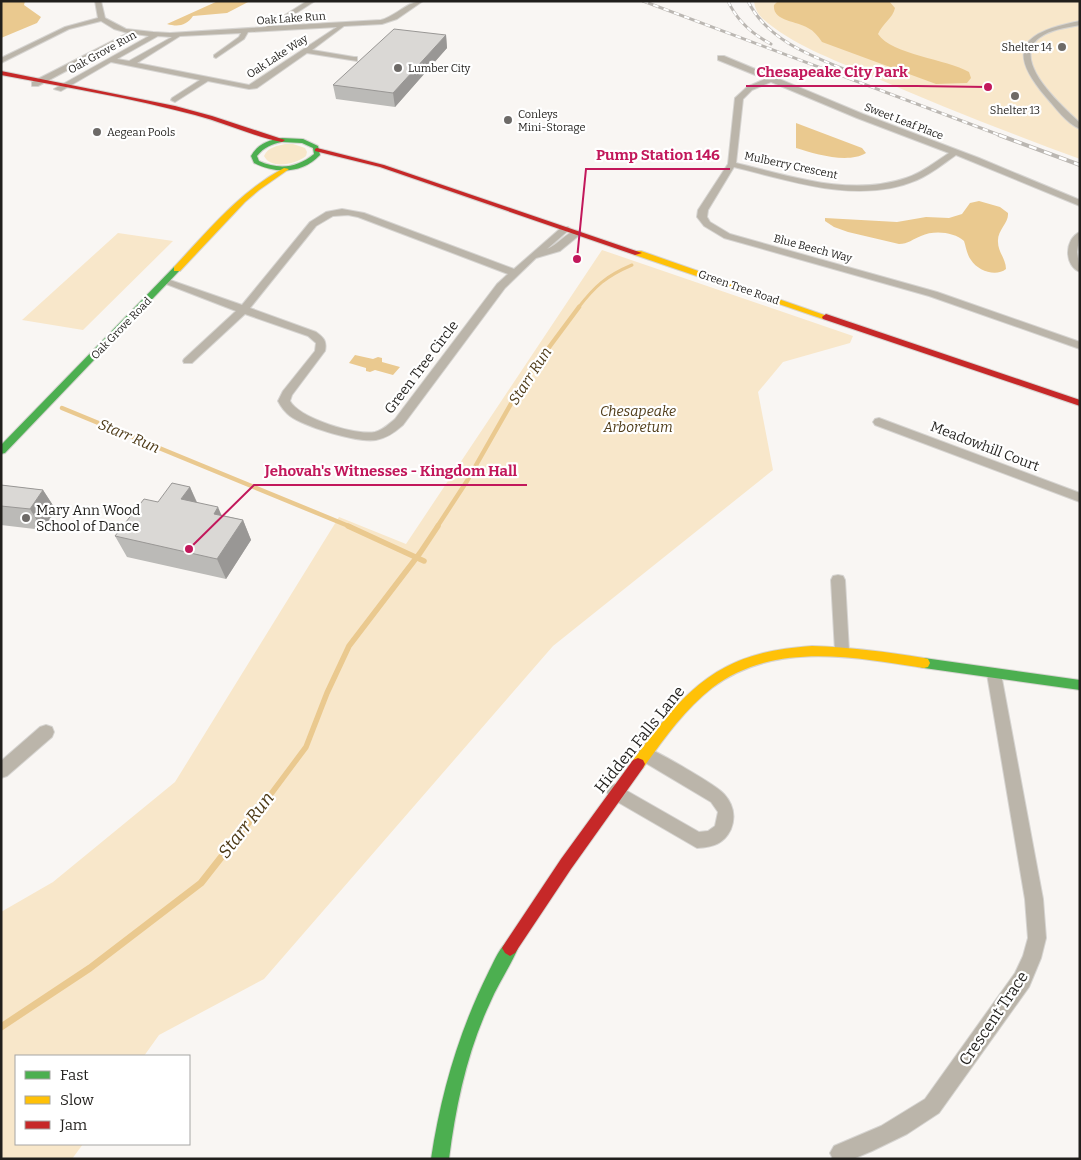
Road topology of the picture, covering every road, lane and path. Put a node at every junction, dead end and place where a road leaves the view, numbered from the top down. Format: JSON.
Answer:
{"nodes":[{"id":1,"x":98,"y":1,"type":"edge"},
{"id":2,"x":312,"y":1,"type":"edge"},
{"id":3,"x":420,"y":1,"type":"edge"},
{"id":4,"x":102,"y":19,"type":"junction"},
{"id":5,"x":1080,"y":23,"type":"edge"},
{"id":6,"x":342,"y":24,"type":"junction"},
{"id":7,"x":266,"y":29,"type":"junction"},
{"id":8,"x":245,"y":31,"type":"junction"},
{"id":9,"x":135,"y":32,"type":"junction"},
{"id":10,"x":157,"y":34,"type":"junction"},
{"id":11,"x":178,"y":35,"type":"junction"},
{"id":12,"x":306,"y":51,"type":"junction"},
{"id":13,"x":216,"y":56,"type":"dead end"},
{"id":14,"x":721,"y":58,"type":"dead end"},
{"id":15,"x":354,"y":59,"type":"dead end"},
{"id":16,"x":111,"y":60,"type":"junction"},
{"id":17,"x":1,"y":61,"type":"edge"},
{"id":18,"x":130,"y":64,"type":"junction"},
{"id":19,"x":1,"y":73,"type":"edge"},
{"id":20,"x":1,"y":78,"type":"edge"},
{"id":21,"x":206,"y":79,"type":"junction"},
{"id":22,"x":771,"y":79,"type":"junction"},
{"id":23,"x":39,"y":83,"type":"junction"},
{"id":24,"x":61,"y":87,"type":"junction"},
{"id":25,"x":175,"y":100,"type":"dead end"},
{"id":26,"x":1080,"y":127,"type":"edge"},
{"id":27,"x":282,"y":140,"type":"junction"},
{"id":28,"x":317,"y":150,"type":"junction"},
{"id":29,"x":256,"y":151,"type":"junction"},
{"id":30,"x":955,"y":152,"type":"junction"},
{"id":31,"x":306,"y":164,"type":"junction"},
{"id":32,"x":732,"y":164,"type":"junction"},
{"id":33,"x":260,"y":165,"type":"junction"},
{"id":34,"x":286,"y":168,"type":"junction"},
{"id":35,"x":398,"y":172,"type":"junction"},
{"id":36,"x":240,"y":203,"type":"junction"},
{"id":37,"x":1080,"y":203,"type":"edge"},
{"id":38,"x":565,"y":229,"type":"junction"},
{"id":39,"x":577,"y":233,"type":"junction"},
{"id":40,"x":1080,"y":235,"type":"edge"},
{"id":41,"x":533,"y":256,"type":"junction"},
{"id":42,"x":1080,"y":269,"type":"edge"},
{"id":43,"x":513,"y":272,"type":"junction"},
{"id":44,"x":166,"y":282,"type":"junction"},
{"id":45,"x":244,"y":309,"type":"junction"},
{"id":46,"x":1080,"y":346,"type":"edge"},
{"id":47,"x":188,"y":361,"type":"dead end"},
{"id":48,"x":1080,"y":403,"type":"edge"},
{"id":49,"x":879,"y":422,"type":"dead end"},
{"id":50,"x":1,"y":451,"type":"edge"},
{"id":51,"x":1080,"y":498,"type":"edge"},
{"id":52,"x":838,"y":580,"type":"dead end"},
{"id":53,"x":842,"y":651,"type":"junction"},
{"id":54,"x":994,"y":674,"type":"junction"},
{"id":55,"x":1080,"y":685,"type":"edge"},
{"id":56,"x":46,"y":732,"type":"dead end"},
{"id":57,"x":645,"y":754,"type":"junction"},
{"id":58,"x":1,"y":771,"type":"edge"},
{"id":59,"x":615,"y":792,"type":"junction"},
{"id":60,"x":841,"y":1153,"type":"dead end"},
{"id":61,"x":440,"y":1159,"type":"edge"}],
"edges":[{"from":1,"to":4,"type":"street"},
{"from":2,"to":7,"type":"street"},
{"from":3,"to":6,"type":"street","name":"Oak Lake Run"},
{"from":4,"to":9,"type":"street","name":"Oak Lake Run"},
{"from":4,"to":17,"type":"street"},
{"from":5,"to":26,"type":"street"},
{"from":6,"to":7,"type":"street","name":"Oak Lake Run"},
{"from":6,"to":12,"type":"street","name":"Oak Lake Way"},
{"from":7,"to":8,"type":"street","name":"Oak Lake Run"},
{"from":8,"to":11,"type":"street","name":"Oak Lake Run"},
{"from":8,"to":13,"type":"street"},
{"from":9,"to":10,"type":"street","name":"Oak Lake Run"},
{"from":9,"to":23,"type":"street","name":"Oak Grove Run"},
{"from":10,"to":11,"type":"street","name":"Oak Lake Run"},
{"from":10,"to":16,"type":"street","name":"Oak Grove Run"},
{"from":11,"to":18,"type":"street"},
{"from":12,"to":15,"type":"street"},
{"from":12,"to":21,"type":"street","name":"Oak Lake Way"},
{"from":14,"to":22,"type":"street","name":"Sweet Leaf Place"},
{"from":16,"to":18,"type":"street","name":"Oak Lake Way"},
{"from":16,"to":24,"type":"street","name":"Oak Grove Run"},
{"from":18,"to":21,"type":"street","name":"Oak Lake Way"},
{"from":19,"to":23,"type":"street"},
{"from":20,"to":23,"type":"street"},
{"from":21,"to":25,"type":"street"},
{"from":22,"to":30,"type":"street","name":"Sweet Leaf Place"},
{"from":22,"to":32,"type":"street","name":"Blue Beech Way"},
{"from":23,"to":24,"type":"street"},
{"from":24,"to":27,"type":"street"},
{"from":24,"to":29,"type":"street"},
{"from":27,"to":28,"type":"street","name":"Green Tree Road"},
{"from":27,"to":29,"type":"street"},
{"from":28,"to":31,"type":"street"},
{"from":28,"to":35,"type":"street","name":"Green Tree Road"},
{"from":29,"to":33,"type":"street"},
{"from":30,"to":32,"type":"street","name":"Mulberry Crescent"},
{"from":30,"to":37,"type":"street","name":"Sweet Leaf Place"},
{"from":31,"to":34,"type":"street","name":"Green Tree Road"},
{"from":31,"to":35,"type":"street","name":"Green Tree Road"},
{"from":32,"to":46,"type":"street","name":"Blue Beech Way"},
{"from":33,"to":34,"type":"street"},
{"from":33,"to":36,"type":"street","name":"Oak Grove Road"},
{"from":34,"to":36,"type":"street","name":"Oak Grove Road"},
{"from":35,"to":38,"type":"street","name":"Green Tree Road"},
{"from":36,"to":44,"type":"street","name":"Oak Grove Road"},
{"from":38,"to":39,"type":"street","name":"Green Tree Road"},
{"from":38,"to":41,"type":"street","name":"Green Tree Circle"},
{"from":39,"to":41,"type":"street","name":"Green Tree Circle"},
{"from":39,"to":48,"type":"street","name":"Green Tree Road"},
{"from":40,"to":42,"type":"street"},
{"from":41,"to":43,"type":"street","name":"Green Tree Circle"},
{"from":43,"to":45,"type":"street"},
{"from":43,"to":45,"type":"street","name":"Green Tree Circle"},
{"from":44,"to":45,"type":"street","name":"Green Tree Circle"},
{"from":44,"to":50,"type":"street","name":"Oak Grove Road"},
{"from":45,"to":47,"type":"street"},
{"from":49,"to":51,"type":"street","name":"Meadowhill Court"},
{"from":52,"to":53,"type":"street"},
{"from":53,"to":54,"type":"street","name":"Hidden Falls Lane"},
{"from":53,"to":57,"type":"street","name":"Hidden Falls Lane"},
{"from":54,"to":55,"type":"street","name":"Hidden Falls Lane"},
{"from":54,"to":60,"type":"street","name":"Crescent Trace"},
{"from":56,"to":58,"type":"street"},
{"from":57,"to":59,"type":"street","name":"Hidden Falls Lane"},
{"from":57,"to":59,"type":"street"},
{"from":59,"to":61,"type":"street","name":"Hidden Falls Lane"}]}
